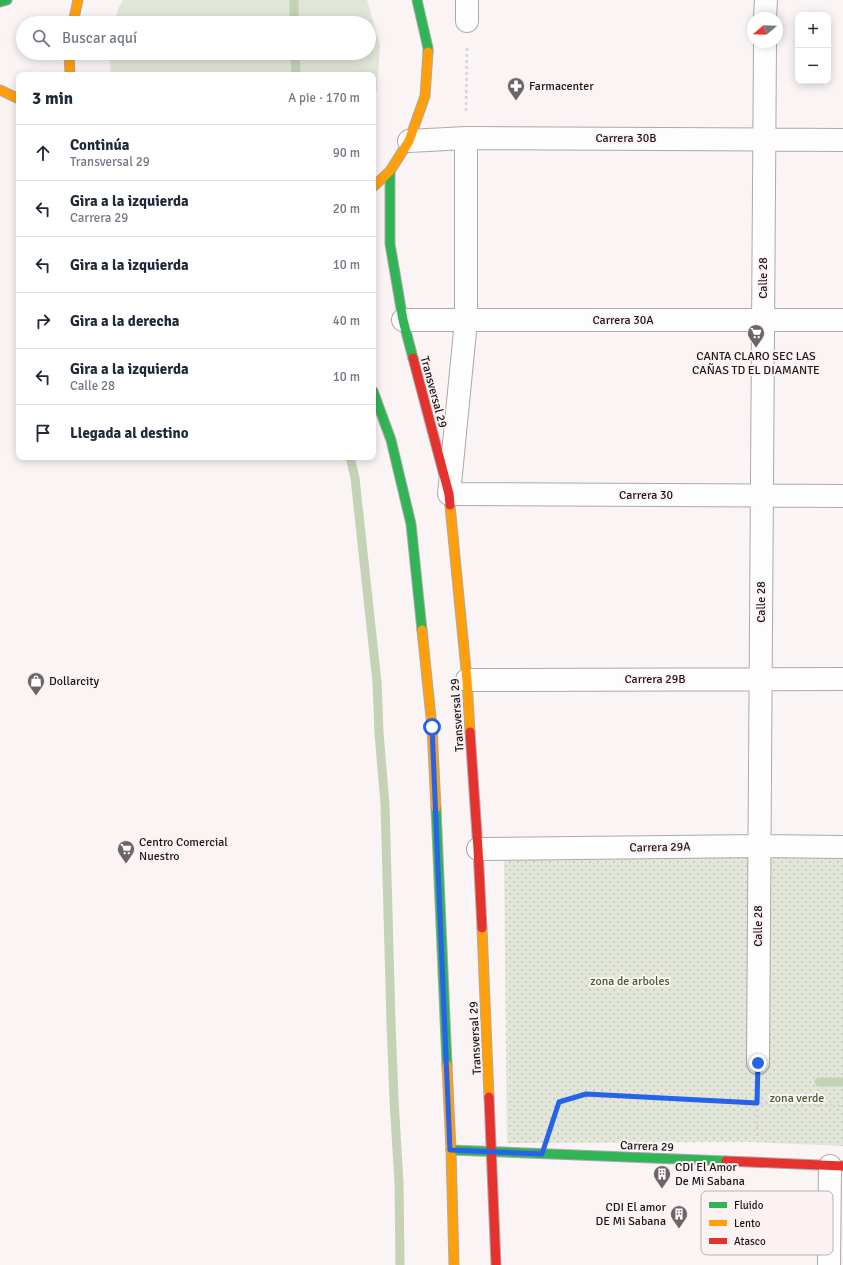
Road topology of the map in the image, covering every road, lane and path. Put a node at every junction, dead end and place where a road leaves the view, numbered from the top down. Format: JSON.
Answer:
{"nodes":[{"id":1,"x":8,"y":0,"type":"edge"},
{"id":2,"x":78,"y":0,"type":"edge"},
{"id":3,"x":417,"y":0,"type":"edge"},
{"id":4,"x":766,"y":0,"type":"edge"},
{"id":5,"x":0,"y":2,"type":"edge"},
{"id":6,"x":467,"y":11,"type":"edge"},
{"id":7,"x":765,"y":12,"type":"edge"},
{"id":8,"x":75,"y":16,"type":"edge"},
{"id":9,"x":765,"y":48,"type":"edge"},
{"id":10,"x":69,"y":60,"type":"edge"},
{"id":11,"x":70,"y":72,"type":"edge"},
{"id":12,"x":0,"y":90,"type":"edge"},
{"id":13,"x":16,"y":98,"type":"edge"},
{"id":14,"x":466,"y":138,"type":"junction"},
{"id":15,"x":764,"y":139,"type":"junction"},
{"id":16,"x":843,"y":140,"type":"edge"},
{"id":17,"x":409,"y":141,"type":"junction"},
{"id":18,"x":390,"y":171,"type":"junction"},
{"id":19,"x":376,"y":184,"type":"edge"},
{"id":20,"x":403,"y":320,"type":"junction"},
{"id":21,"x":466,"y":320,"type":"junction"},
{"id":22,"x":763,"y":320,"type":"junction"},
{"id":23,"x":843,"y":320,"type":"edge"},
{"id":24,"x":376,"y":399,"type":"edge"},
{"id":25,"x":449,"y":494,"type":"junction"},
{"id":26,"x":762,"y":495,"type":"junction"},
{"id":27,"x":843,"y":496,"type":"edge"},
{"id":28,"x":761,"y":678,"type":"junction"},
{"id":29,"x":843,"y":679,"type":"edge"},
{"id":30,"x":467,"y":680,"type":"junction"},
{"id":31,"x":759,"y":846,"type":"junction"},
{"id":32,"x":843,"y":847,"type":"edge"},
{"id":33,"x":478,"y":849,"type":"junction"},
{"id":34,"x":758,"y":1063,"type":"joint"},
{"id":35,"x":757,"y":1103,"type":"junction"},
{"id":36,"x":843,"y":1106,"type":"edge"},
{"id":37,"x":450,"y":1150,"type":"junction"},
{"id":38,"x":492,"y":1152,"type":"junction"},
{"id":39,"x":542,"y":1154,"type":"junction"},
{"id":40,"x":757,"y":1162,"type":"junction"},
{"id":41,"x":837,"y":1166,"type":"edge"},
{"id":42,"x":833,"y":1223,"type":"edge"},
{"id":43,"x":831,"y":1255,"type":"edge"},
{"id":44,"x":454,"y":1265,"type":"edge"},
{"id":45,"x":496,"y":1265,"type":"edge"},
{"id":46,"x":830,"y":1265,"type":"edge"}],
"edges":[{"from":1,"to":5,"type":"main road"},
{"from":2,"to":8,"type":"main road"},
{"from":3,"to":17,"type":"main road"},
{"from":4,"to":7,"type":"street"},
{"from":6,"to":14,"type":"path"},
{"from":9,"to":15,"type":"street","name":"Calle 28"},
{"from":10,"to":11,"type":"main road"},
{"from":12,"to":13,"type":"main road"},
{"from":14,"to":15,"type":"street","name":"Carrera 30B"},
{"from":14,"to":17,"type":"street","name":"Carrera 30B"},
{"from":14,"to":21,"type":"street"},
{"from":15,"to":16,"type":"street","name":"Carrera 30B"},
{"from":15,"to":22,"type":"street","name":"Calle 28"},
{"from":17,"to":18,"type":"main road"},
{"from":18,"to":19,"type":"main road"},
{"from":18,"to":20,"type":"main road","name":"Transversal 29"},
{"from":20,"to":21,"type":"street","name":"Carrera 30A"},
{"from":20,"to":25,"type":"main road","name":"Transversal 29"},
{"from":21,"to":22,"type":"street","name":"Carrera 30A"},
{"from":21,"to":25,"type":"street"},
{"from":22,"to":23,"type":"street","name":"Carrera 30A"},
{"from":22,"to":26,"type":"street","name":"Calle 28"},
{"from":24,"to":37,"type":"main road"},
{"from":25,"to":26,"type":"street","name":"Carrera 30"},
{"from":25,"to":30,"type":"main road","name":"Transversal 29"},
{"from":26,"to":27,"type":"street","name":"Carrera 30"},
{"from":26,"to":28,"type":"street","name":"Calle 28"},
{"from":28,"to":29,"type":"street","name":"Carrera 29B"},
{"from":28,"to":30,"type":"street","name":"Carrera 29B"},
{"from":28,"to":31,"type":"street","name":"Calle 28"},
{"from":30,"to":33,"type":"main road","name":"Transversal 29"},
{"from":31,"to":32,"type":"street","name":"Carrera 29A"},
{"from":31,"to":33,"type":"street","name":"Carrera 29A"},
{"from":31,"to":34,"type":"street","name":"Calle 28"},
{"from":33,"to":38,"type":"main road","name":"Transversal 29"},
{"from":34,"to":35,"type":"path"},
{"from":35,"to":36,"type":"path"},
{"from":35,"to":39,"type":"path"},
{"from":35,"to":40,"type":"path"},
{"from":37,"to":38,"type":"main road","name":"Carrera 29"},
{"from":37,"to":44,"type":"main road"},
{"from":38,"to":39,"type":"main road","name":"Carrera 29"},
{"from":38,"to":45,"type":"main road","name":"Transversal 29"},
{"from":39,"to":40,"type":"main road","name":"Carrera 29"},
{"from":40,"to":41,"type":"main road","name":"Carrera 29"},
{"from":41,"to":42,"type":"street"},
{"from":43,"to":46,"type":"street"}]}
